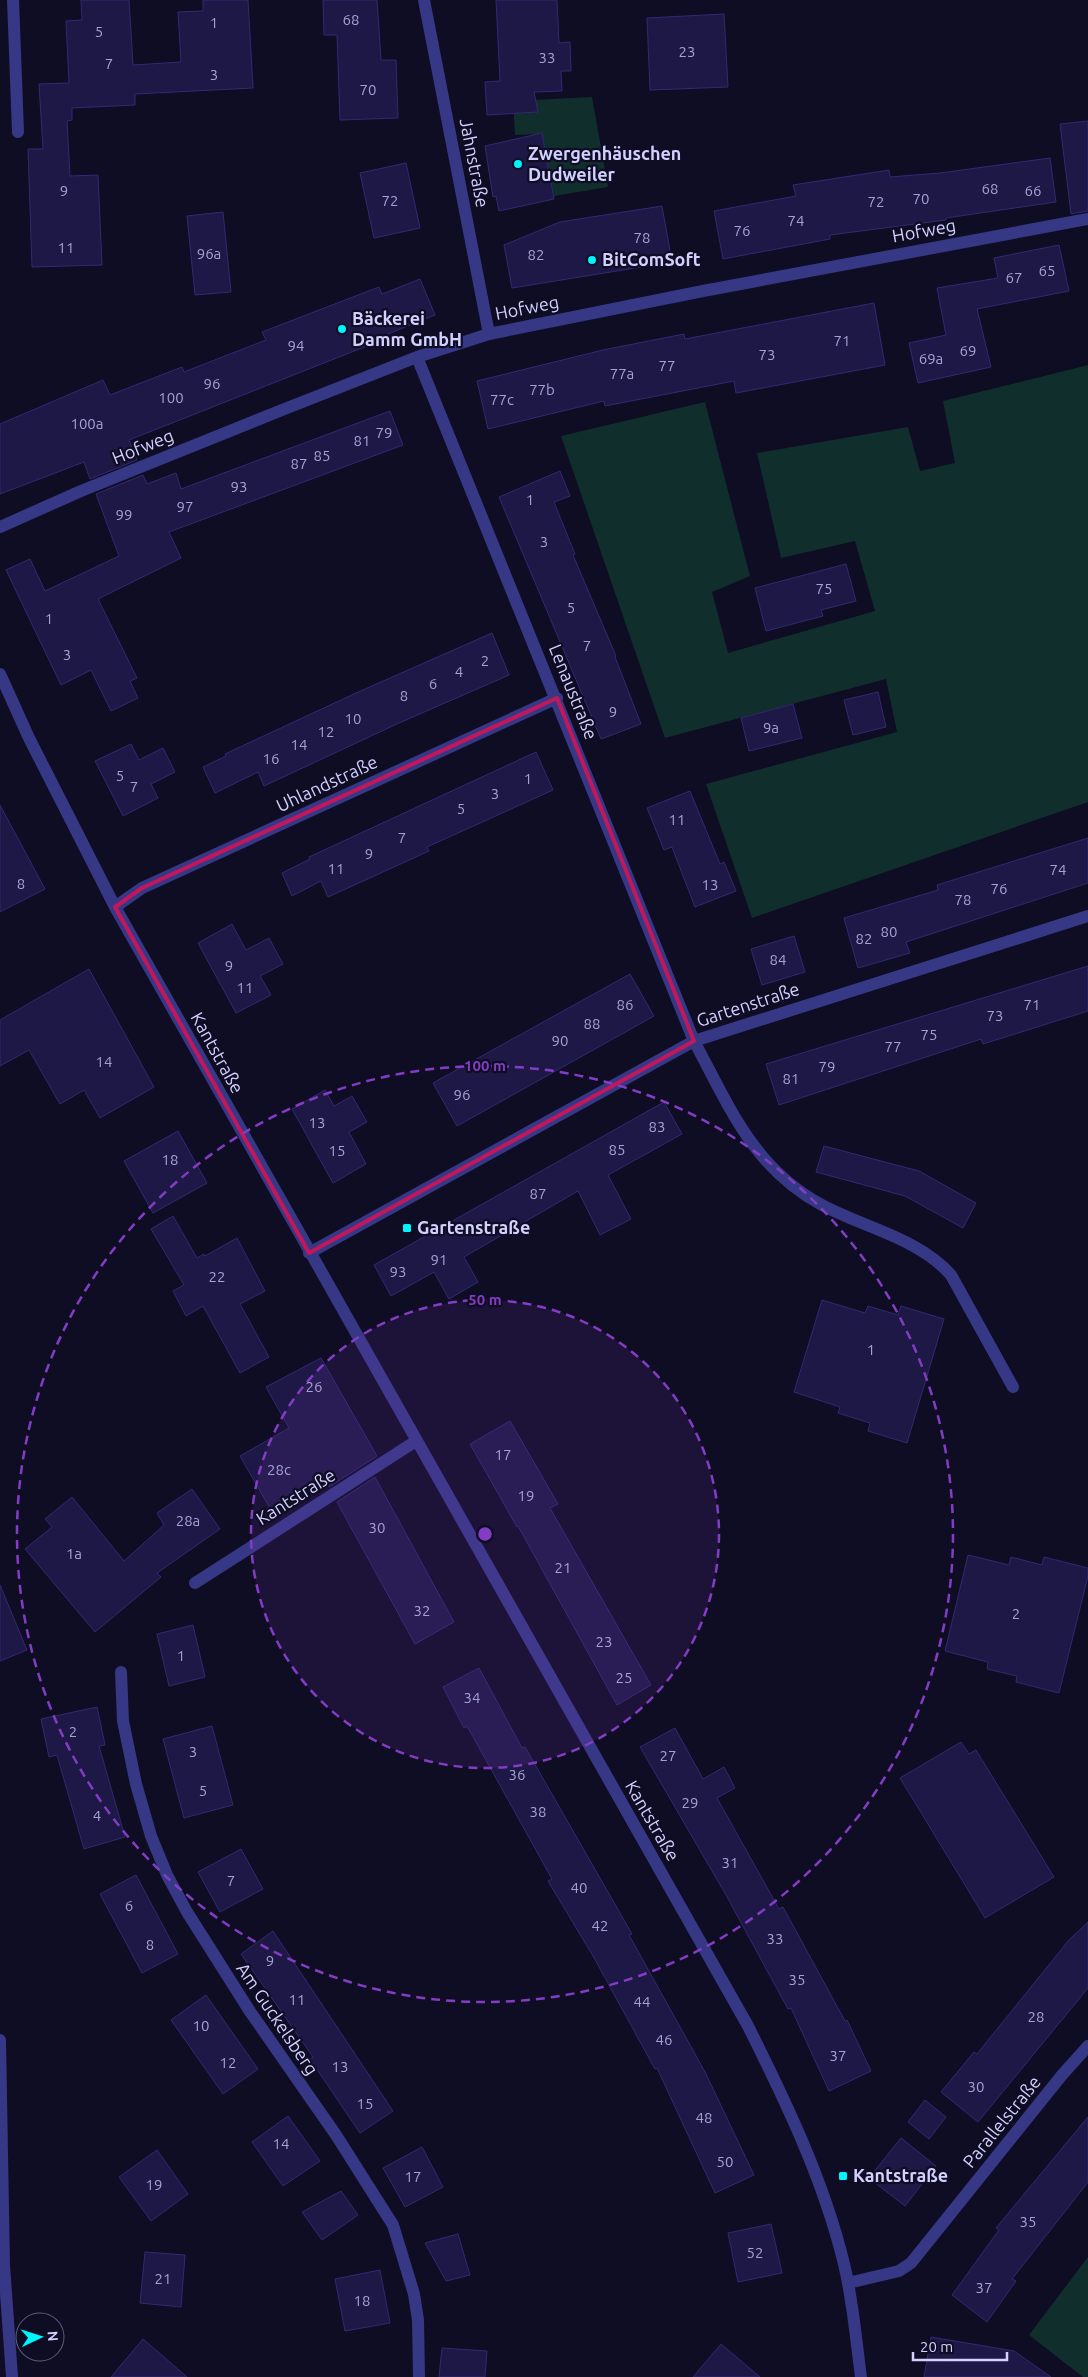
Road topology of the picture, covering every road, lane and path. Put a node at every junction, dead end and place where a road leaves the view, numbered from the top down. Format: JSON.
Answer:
{"nodes":[{"id":1,"x":13,"y":0,"type":"edge"},
{"id":2,"x":424,"y":0,"type":"edge"},
{"id":3,"x":18,"y":132,"type":"dead end"},
{"id":4,"x":1088,"y":220,"type":"edge"},
{"id":5,"x":489,"y":334,"type":"junction"},
{"id":6,"x":418,"y":357,"type":"junction"},
{"id":7,"x":0,"y":527,"type":"edge"},
{"id":8,"x":0,"y":674,"type":"edge"},
{"id":9,"x":557,"y":698,"type":"junction"},
{"id":10,"x":115,"y":907,"type":"junction"},
{"id":11,"x":1088,"y":916,"type":"edge"},
{"id":12,"x":694,"y":1040,"type":"junction"},
{"id":13,"x":309,"y":1253,"type":"junction"},
{"id":14,"x":1013,"y":1387,"type":"dead end"},
{"id":15,"x":416,"y":1441,"type":"junction"},
{"id":16,"x":195,"y":1583,"type":"dead end"},
{"id":17,"x":121,"y":1672,"type":"dead end"},
{"id":18,"x":0,"y":2040,"type":"edge"},
{"id":19,"x":1088,"y":2046,"type":"edge"},
{"id":20,"x":848,"y":2283,"type":"junction"},
{"id":21,"x":12,"y":2377,"type":"edge"},
{"id":22,"x":418,"y":2377,"type":"edge"},
{"id":23,"x":861,"y":2377,"type":"edge"}],
"edges":[{"from":1,"to":3,"type":"street"},
{"from":2,"to":5,"type":"street","name":"Jahnstraße"},
{"from":4,"to":5,"type":"street","name":"Hofweg"},
{"from":5,"to":6,"type":"street","name":"Hofweg"},
{"from":6,"to":7,"type":"street","name":"Hofweg"},
{"from":6,"to":9,"type":"street","name":"Lenaustraße"},
{"from":8,"to":10,"type":"street","name":"Kantstraße"},
{"from":9,"to":10,"type":"street","name":"Uhlandstraße"},
{"from":9,"to":12,"type":"street","name":"Lenaustraße"},
{"from":10,"to":13,"type":"street","name":"Kantstraße"},
{"from":11,"to":12,"type":"street","name":"Gartenstraße"},
{"from":12,"to":13,"type":"street","name":"Gartenstraße"},
{"from":12,"to":14,"type":"street","name":"Lenaustraße"},
{"from":13,"to":15,"type":"street","name":"Kantstraße"},
{"from":15,"to":16,"type":"street","name":"Kantstraße"},
{"from":15,"to":20,"type":"street","name":"Kantstraße"},
{"from":17,"to":22,"type":"street","name":"Am Guckelsberg"},
{"from":18,"to":21,"type":"street"},
{"from":19,"to":20,"type":"street","name":"Parallelstraße"},
{"from":20,"to":23,"type":"street","name":"Kantstraße"}]}
